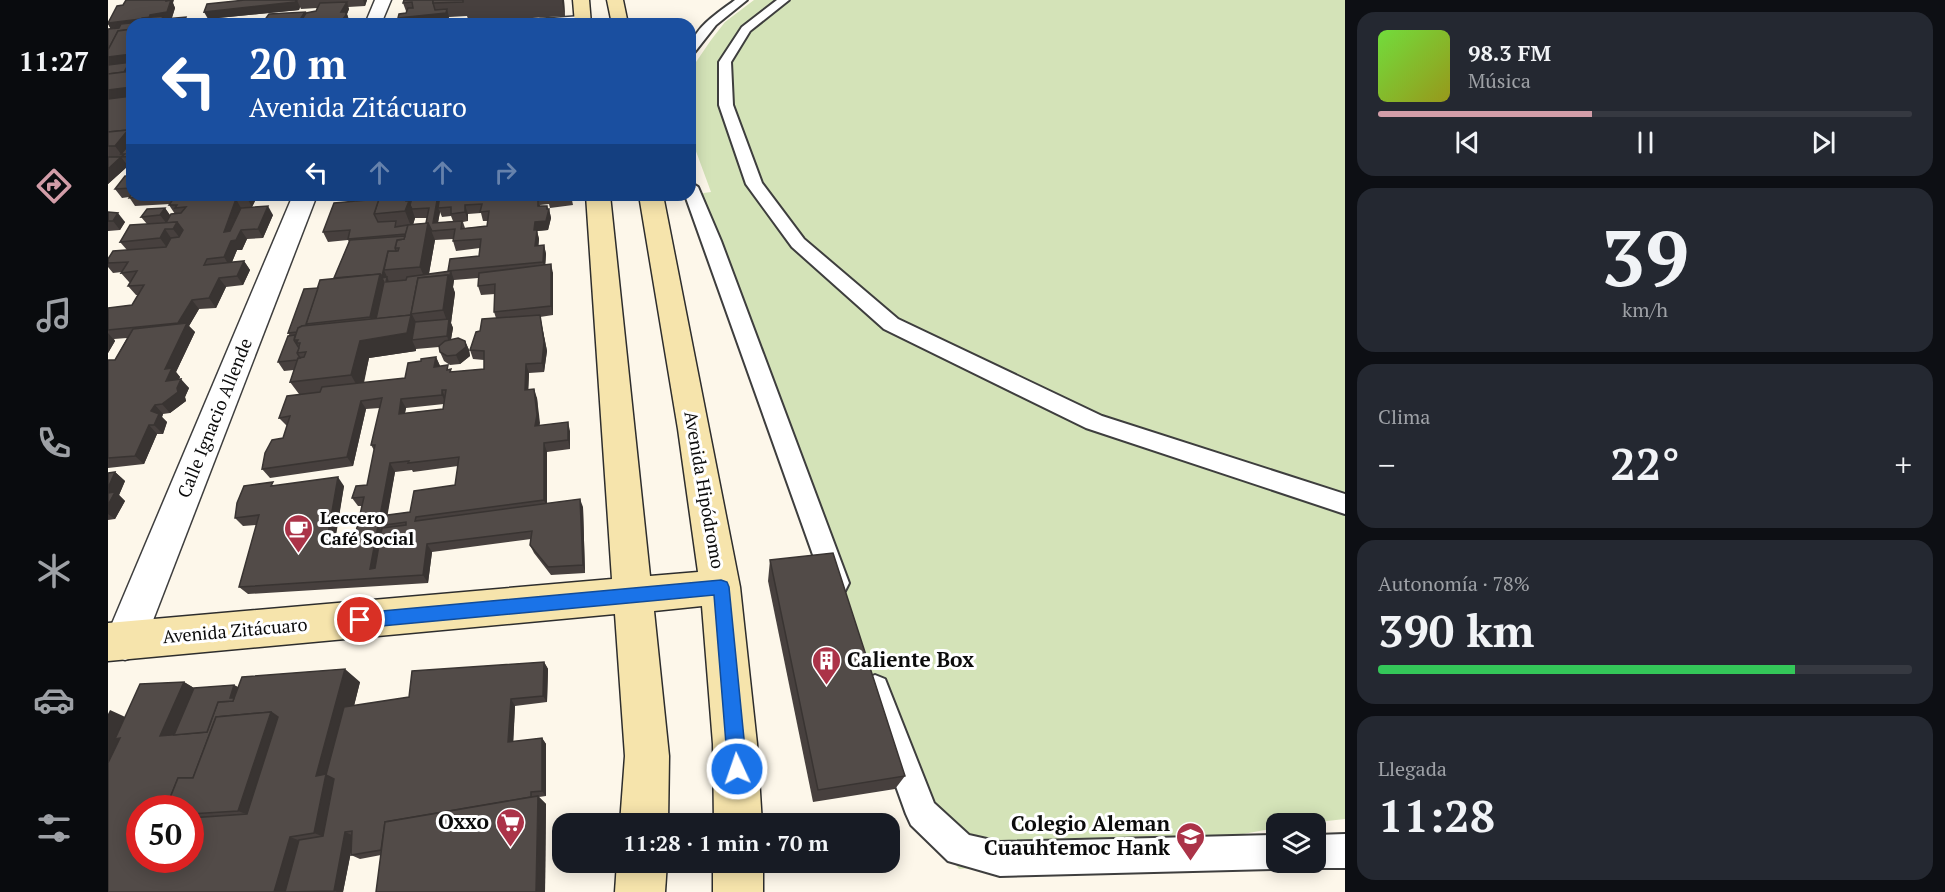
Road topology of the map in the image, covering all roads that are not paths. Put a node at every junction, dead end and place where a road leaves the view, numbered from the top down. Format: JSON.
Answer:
{"nodes":[{"id":1,"x":383,"y":0,"type":"edge"},
{"id":2,"x":581,"y":0,"type":"edge"},
{"id":3,"x":615,"y":0,"type":"edge"},
{"id":4,"x":742,"y":0,"type":"edge"},
{"id":5,"x":784,"y":0,"type":"edge"},
{"id":6,"x":376,"y":18,"type":"edge"},
{"id":7,"x":582,"y":18,"type":"edge"},
{"id":8,"x":619,"y":18,"type":"edge"},
{"id":9,"x":696,"y":43,"type":"edge"},
{"id":10,"x":302,"y":201,"type":"edge"},
{"id":11,"x":599,"y":201,"type":"edge"},
{"id":12,"x":652,"y":201,"type":"edge"},
{"id":13,"x":696,"y":201,"type":"edge"},
{"id":14,"x":1345,"y":504,"type":"edge"},
{"id":15,"x":721,"y":587,"type":"junction"},
{"id":16,"x":633,"y":596,"type":"junction"},
{"id":17,"x":844,"y":604,"type":"edge"},
{"id":18,"x":117,"y":642,"type":"edge"},
{"id":19,"x":864,"y":659,"type":"edge"},
{"id":20,"x":644,"y":813,"type":"edge"},
{"id":21,"x":738,"y":813,"type":"edge"},
{"id":22,"x":1326,"y":851,"type":"edge"},
{"id":23,"x":1345,"y":851,"type":"edge"},
{"id":24,"x":1266,"y":852,"type":"edge"},
{"id":25,"x":641,"y":873,"type":"edge"},
{"id":26,"x":738,"y":873,"type":"edge"},
{"id":27,"x":640,"y":892,"type":"edge"},
{"id":28,"x":738,"y":892,"type":"edge"}],
"edges":[{"from":1,"to":6,"type":"street"},
{"from":2,"to":7,"type":"main road"},
{"from":3,"to":8,"type":"main road"},
{"from":4,"to":9,"type":"lane"},
{"from":5,"to":14,"type":"lane"},
{"from":10,"to":18,"type":"street","name":"Calle Ignacio Allende"},
{"from":11,"to":16,"type":"main road"},
{"from":12,"to":15,"type":"main road","name":"Avenida Hipódromo"},
{"from":13,"to":17,"type":"lane"},
{"from":15,"to":16,"type":"main road","name":"Avenida Zitácuaro"},
{"from":15,"to":21,"type":"main road","name":"Avenida Hipódromo"},
{"from":16,"to":18,"type":"main road","name":"Avenida Zitácuaro"},
{"from":16,"to":20,"type":"main road"},
{"from":19,"to":24,"type":"lane"},
{"from":22,"to":23,"type":"lane"},
{"from":25,"to":27,"type":"main road"},
{"from":26,"to":28,"type":"main road"}]}
